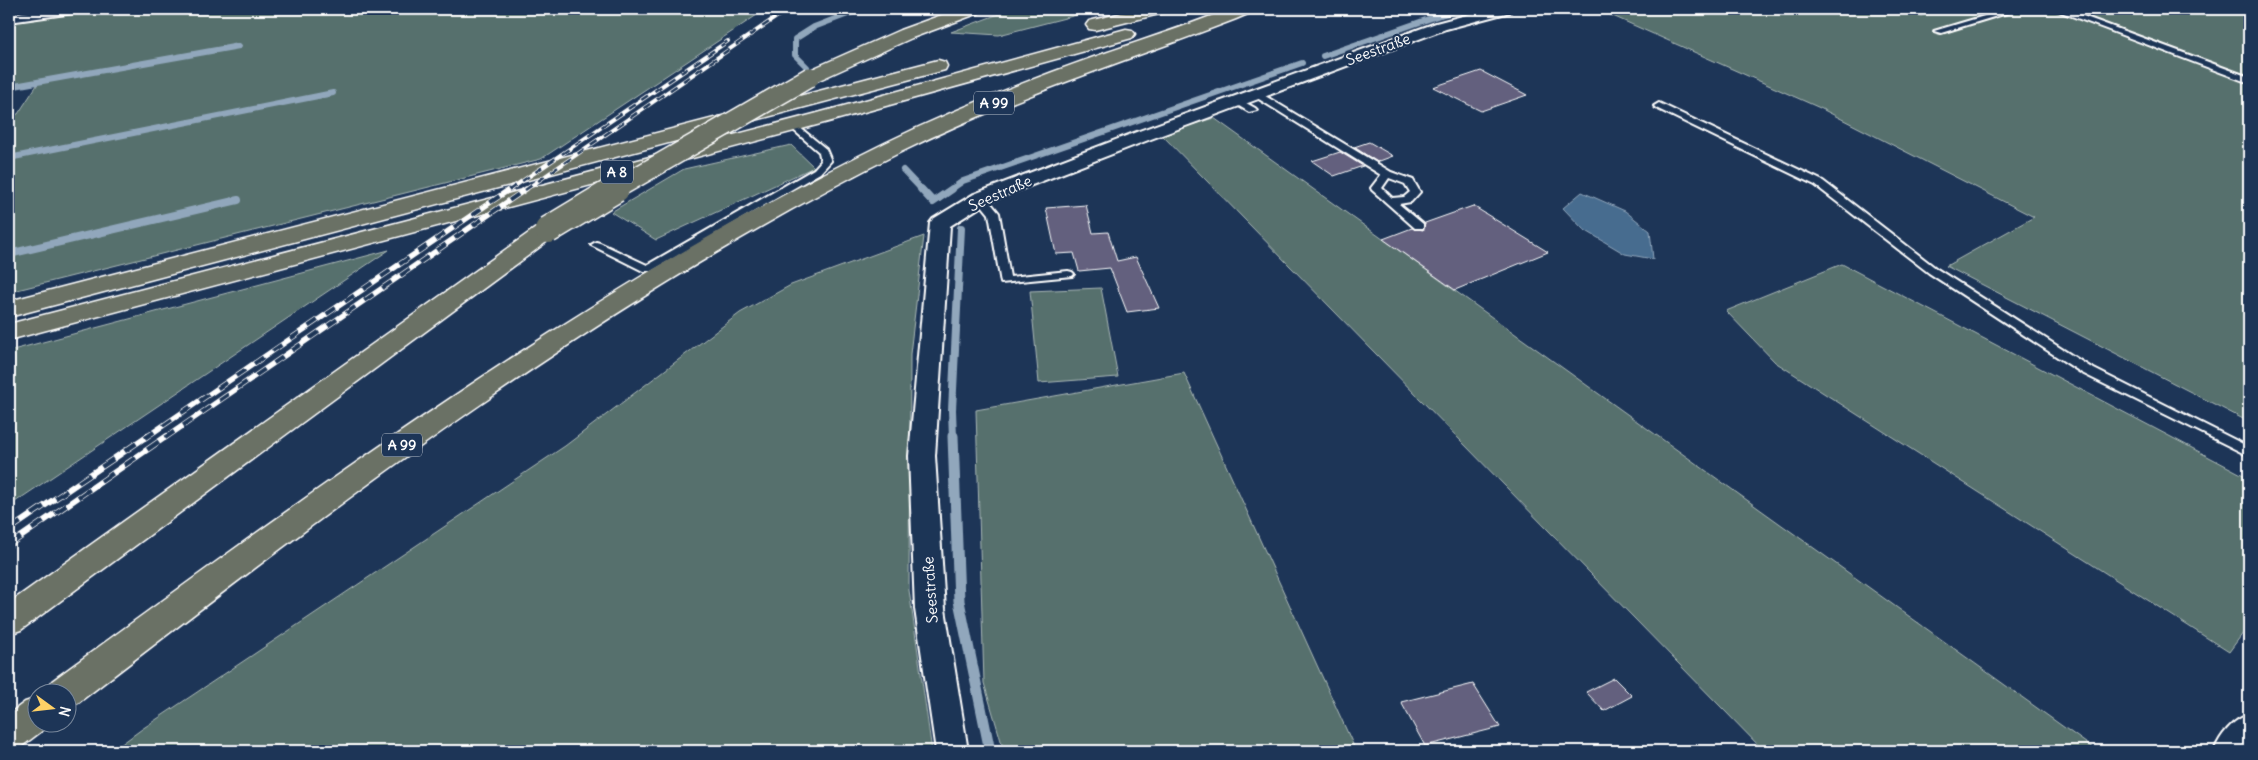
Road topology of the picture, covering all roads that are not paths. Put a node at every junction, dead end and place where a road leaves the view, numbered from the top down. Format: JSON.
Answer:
{"nodes":[{"id":1,"x":73,"y":9,"type":"edge"},
{"id":2,"x":973,"y":9,"type":"edge"},
{"id":3,"x":1157,"y":9,"type":"edge"},
{"id":4,"x":1224,"y":9,"type":"edge"},
{"id":5,"x":1244,"y":9,"type":"edge"},
{"id":6,"x":1505,"y":9,"type":"edge"},
{"id":7,"x":2016,"y":9,"type":"edge"},
{"id":8,"x":2057,"y":9,"type":"edge"},
{"id":9,"x":9,"y":18,"type":"edge"},
{"id":10,"x":1938,"y":31,"type":"dead end"},
{"id":11,"x":2249,"y":80,"type":"edge"},
{"id":12,"x":1249,"y":101,"type":"junction"},
{"id":13,"x":1659,"y":106,"type":"dead end"},
{"id":14,"x":793,"y":125,"type":"junction"},
{"id":15,"x":1387,"y":174,"type":"junction"},
{"id":16,"x":981,"y":198,"type":"junction"},
{"id":17,"x":1390,"y":201,"type":"junction"},
{"id":18,"x":1418,"y":226,"type":"dead end"},
{"id":19,"x":596,"y":245,"type":"dead end"},
{"id":20,"x":1068,"y":274,"type":"dead end"},
{"id":21,"x":9,"y":310,"type":"edge"},
{"id":22,"x":9,"y":332,"type":"edge"},
{"id":23,"x":2249,"y":452,"type":"edge"},
{"id":24,"x":9,"y":621,"type":"edge"},
{"id":25,"x":78,"y":682,"type":"edge"},
{"id":26,"x":28,"y":721,"type":"edge"},
{"id":27,"x":2249,"y":728,"type":"edge"},
{"id":28,"x":9,"y":735,"type":"edge"},
{"id":29,"x":952,"y":751,"type":"edge"},
{"id":30,"x":2230,"y":751,"type":"edge"}],
"edges":[{"from":1,"to":9,"type":"street"},
{"from":2,"to":24,"type":"highway","bridge":true},
{"from":3,"to":21,"type":"highway","number":"A 8"},
{"from":4,"to":14,"type":"highway","number":"A 8"},
{"from":5,"to":25,"type":"highway","number":"A 99"},
{"from":6,"to":12,"type":"street","name":"Seestraße"},
{"from":7,"to":10,"type":"lane"},
{"from":8,"to":11,"type":"lane"},
{"from":12,"to":15,"type":"lane"},
{"from":12,"to":16,"type":"street","name":"Seestraße"},
{"from":13,"to":23,"type":"lane"},
{"from":14,"to":19,"type":"lane"},
{"from":14,"to":22,"type":"highway","number":"A 8"},
{"from":15,"to":17,"type":"lane"},
{"from":15,"to":17,"type":"lane"},
{"from":16,"to":20,"type":"lane"},
{"from":16,"to":29,"type":"street","name":"Seestraße"},
{"from":17,"to":18,"type":"lane"},
{"from":26,"to":28,"type":"highway"},
{"from":27,"to":30,"type":"street"}]}
